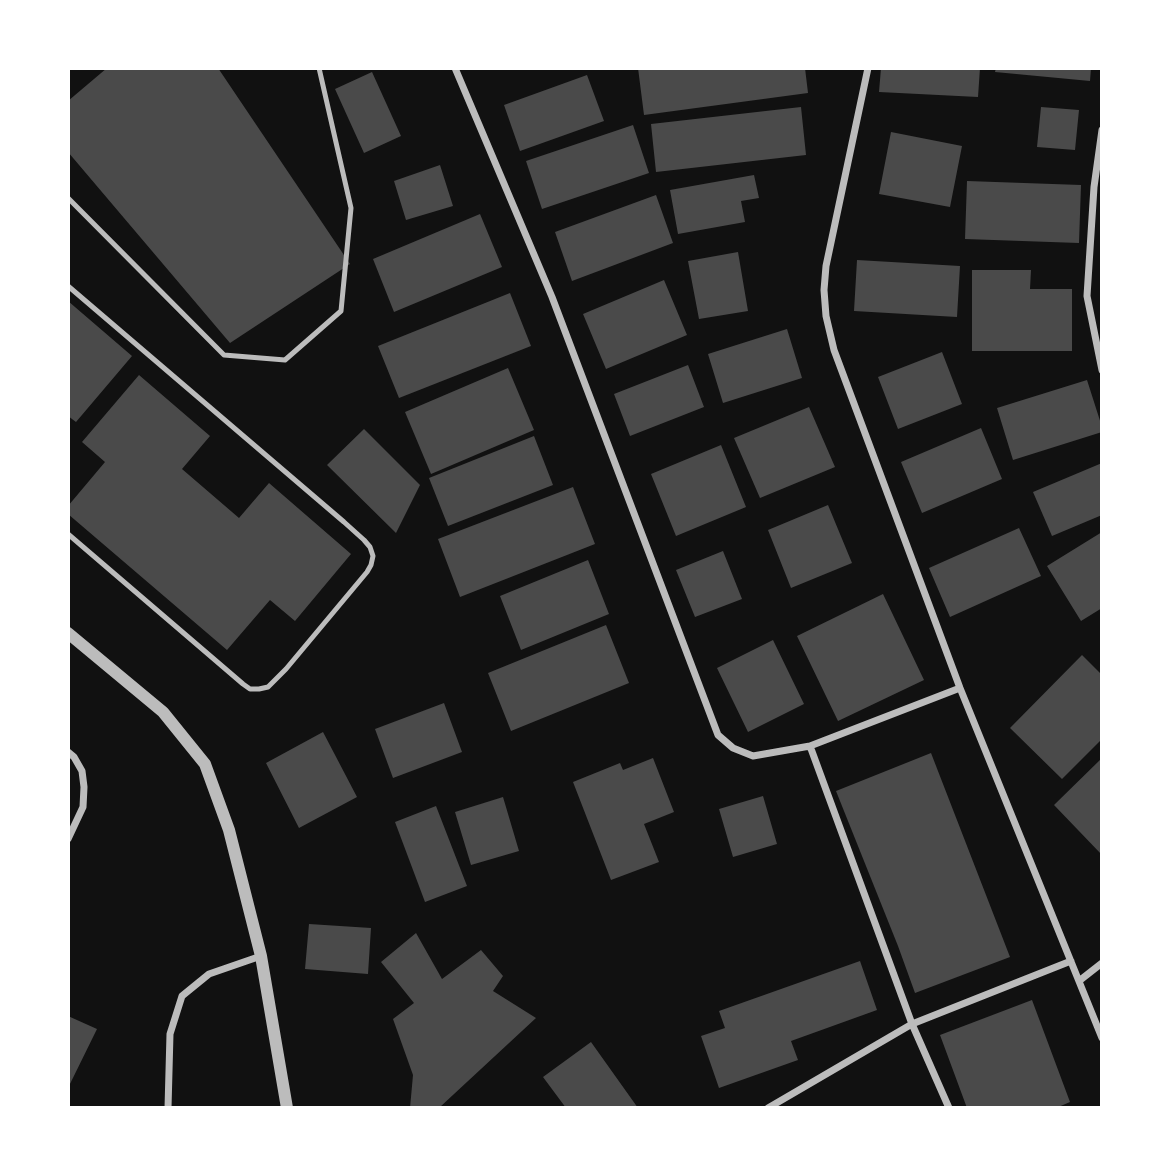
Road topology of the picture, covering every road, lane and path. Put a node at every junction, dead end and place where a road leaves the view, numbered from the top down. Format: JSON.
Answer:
{"nodes":[{"id":1,"x":319,"y":68,"type":"edge"},
{"id":2,"x":455,"y":68,"type":"edge"},
{"id":3,"x":868,"y":68,"type":"edge"},
{"id":4,"x":1102,"y":130,"type":"edge"},
{"id":5,"x":1098,"y":185,"type":"edge"},
{"id":6,"x":68,"y":198,"type":"edge"},
{"id":7,"x":68,"y":286,"type":"edge"},
{"id":8,"x":1102,"y":370,"type":"edge"},
{"id":9,"x":68,"y":534,"type":"edge"},
{"id":10,"x":68,"y":633,"type":"edge"},
{"id":11,"x":960,"y":688,"type":"junction"},
{"id":12,"x":810,"y":746,"type":"junction"},
{"id":13,"x":68,"y":752,"type":"edge"},
{"id":14,"x":68,"y":839,"type":"edge"},
{"id":15,"x":261,"y":956,"type":"junction"},
{"id":16,"x":1071,"y":961,"type":"junction"},
{"id":17,"x":1102,"y":963,"type":"edge"},
{"id":18,"x":1079,"y":981,"type":"junction"},
{"id":19,"x":912,"y":1024,"type":"junction"},
{"id":20,"x":1102,"y":1038,"type":"edge"},
{"id":21,"x":168,"y":1108,"type":"edge"},
{"id":22,"x":287,"y":1108,"type":"edge"},
{"id":23,"x":768,"y":1108,"type":"edge"},
{"id":24,"x":949,"y":1108,"type":"edge"}],
"edges":[{"from":1,"to":6,"type":"lane"},
{"from":2,"to":12,"type":"street"},
{"from":3,"to":11,"type":"street"},
{"from":4,"to":5,"type":"street"},
{"from":5,"to":8,"type":"street"},
{"from":7,"to":9,"type":"lane"},
{"from":10,"to":15,"type":"street"},
{"from":11,"to":12,"type":"street"},
{"from":11,"to":16,"type":"street"},
{"from":12,"to":19,"type":"street"},
{"from":13,"to":14,"type":"street"},
{"from":15,"to":21,"type":"street"},
{"from":15,"to":22,"type":"street"},
{"from":16,"to":18,"type":"street"},
{"from":16,"to":19,"type":"street"},
{"from":17,"to":18,"type":"street"},
{"from":18,"to":20,"type":"street"},
{"from":19,"to":23,"type":"street"},
{"from":19,"to":24,"type":"street"}]}
